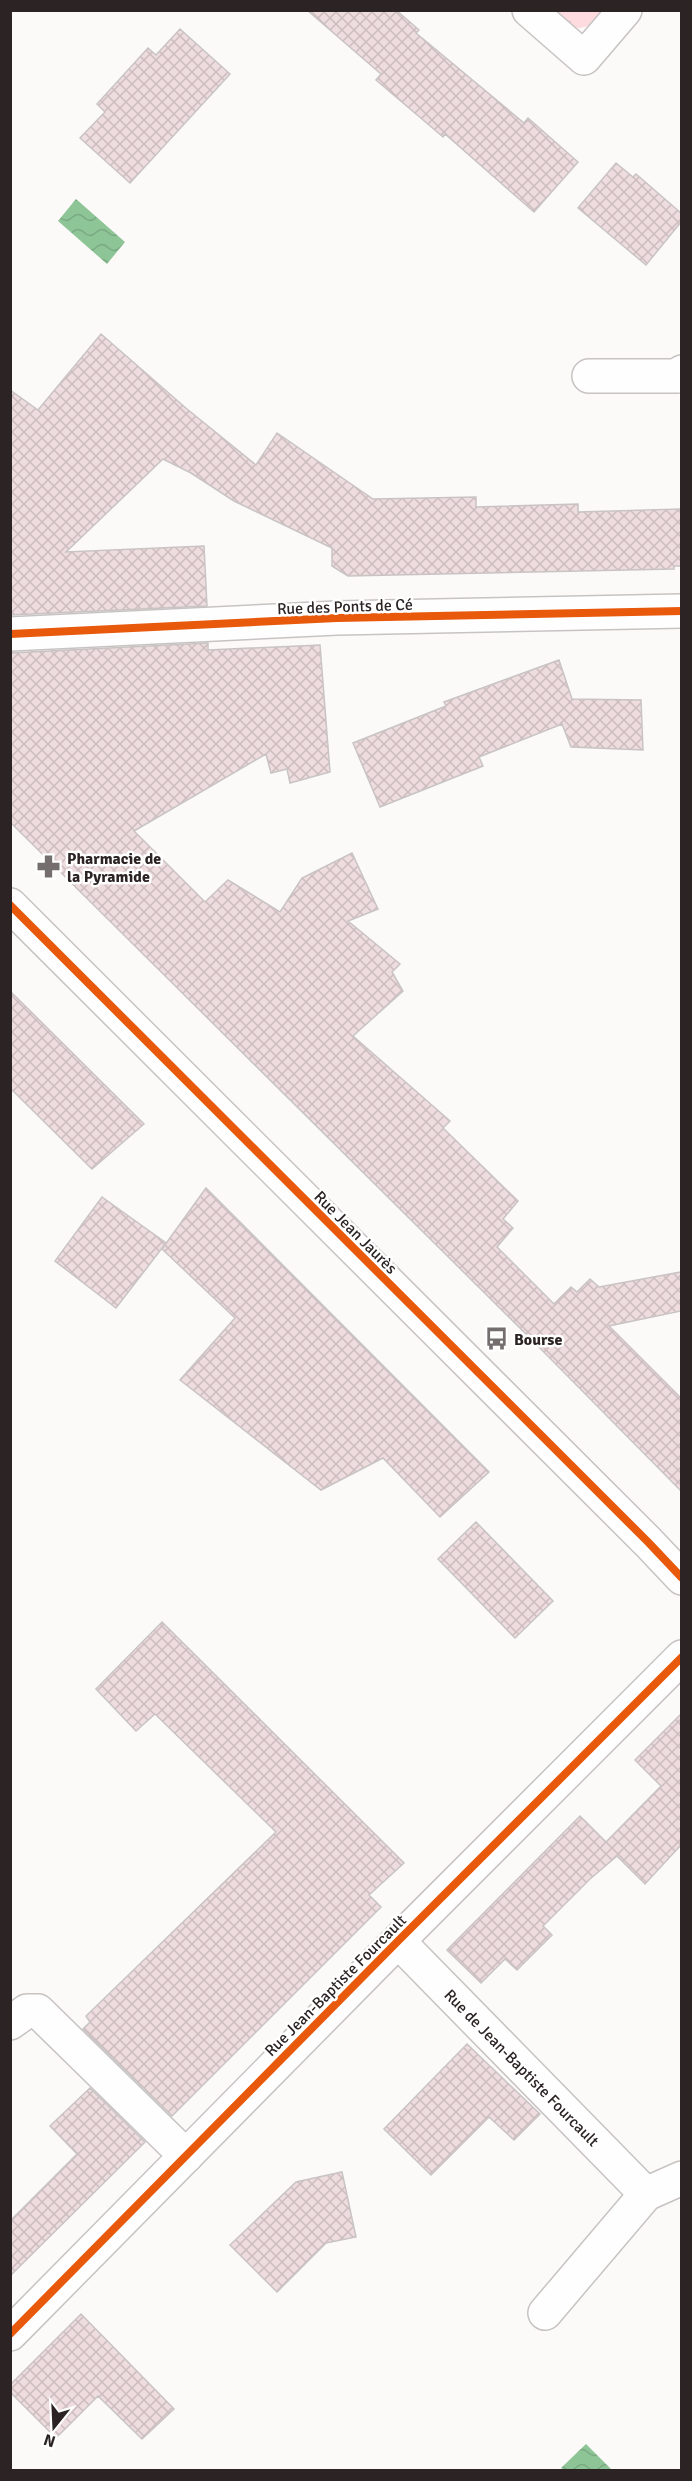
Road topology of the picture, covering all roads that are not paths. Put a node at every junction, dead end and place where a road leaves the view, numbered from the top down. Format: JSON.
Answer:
{"nodes":[{"id":1,"x":529,"y":10,"type":"edge"},
{"id":2,"x":626,"y":10,"type":"edge"},
{"id":3,"x":681,"y":372,"type":"edge"},
{"id":4,"x":589,"y":376,"type":"dead end"},
{"id":5,"x":681,"y":611,"type":"edge"},
{"id":6,"x":10,"y":634,"type":"edge"},
{"id":7,"x":10,"y":905,"type":"edge"},
{"id":8,"x":681,"y":1578,"type":"edge"},
{"id":9,"x":681,"y":1658,"type":"edge"},
{"id":10,"x":398,"y":1941,"type":"junction"},
{"id":11,"x":10,"y":2023,"type":"edge"},
{"id":12,"x":186,"y":2156,"type":"junction"},
{"id":13,"x":681,"y":2178,"type":"edge"},
{"id":14,"x":646,"y":2194,"type":"junction"},
{"id":15,"x":545,"y":2313,"type":"dead end"},
{"id":16,"x":10,"y":2334,"type":"edge"}],
"edges":[{"from":1,"to":2,"type":"street"},
{"from":3,"to":4,"type":"street"},
{"from":5,"to":6,"type":"street","name":"Rue des Ponts de Cé"},
{"from":7,"to":8,"type":"street","name":"Rue Jean Jaurès"},
{"from":9,"to":10,"type":"street","name":"Rue Jean-Baptiste Fourcault"},
{"from":10,"to":12,"type":"street","name":"Rue Jean-Baptiste Fourcault"},
{"from":10,"to":14,"type":"street","name":"Rue de Jean-Baptiste Fourcault"},
{"from":11,"to":12,"type":"street"},
{"from":12,"to":16,"type":"street","name":"Rue Jean-Baptiste Fourcault"},
{"from":13,"to":14,"type":"street"},
{"from":14,"to":15,"type":"street"}]}
